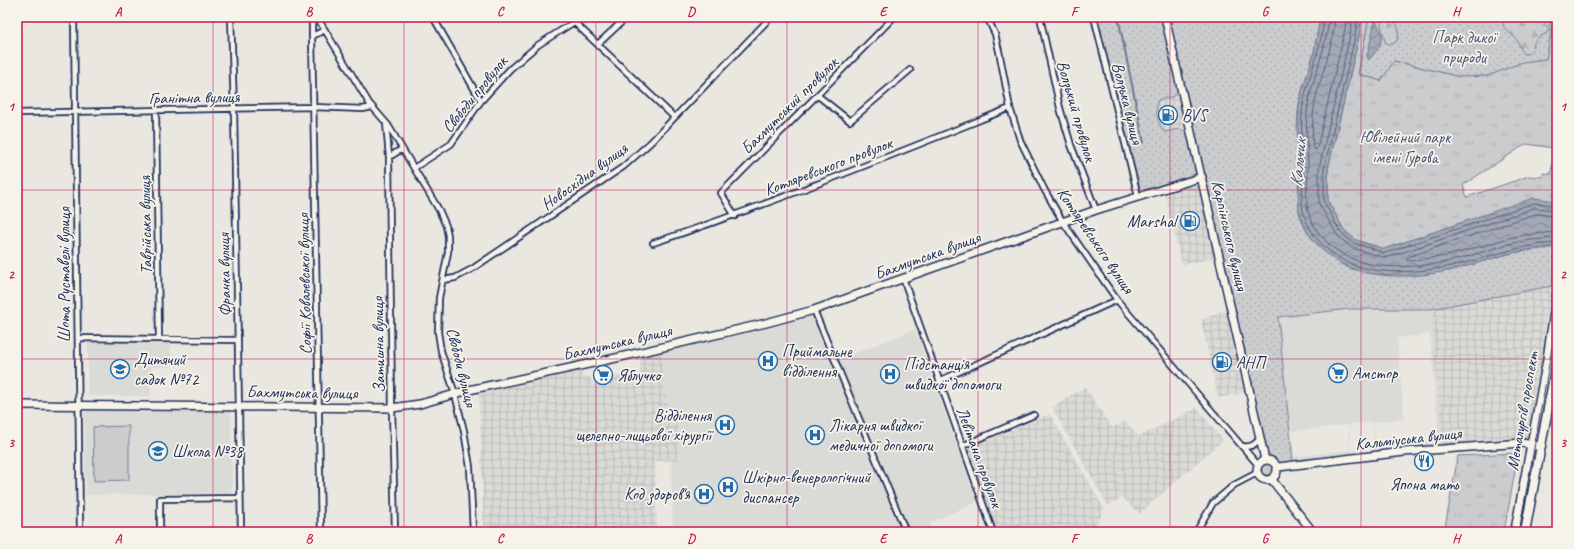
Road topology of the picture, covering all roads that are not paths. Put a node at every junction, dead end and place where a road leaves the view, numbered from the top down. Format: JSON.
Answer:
{"nodes":[{"id":1,"x":74,"y":17,"type":"edge"},
{"id":2,"x":231,"y":17,"type":"edge"},
{"id":3,"x":312,"y":17,"type":"edge"},
{"id":4,"x":317,"y":17,"type":"edge"},
{"id":5,"x":433,"y":17,"type":"edge"},
{"id":6,"x":627,"y":17,"type":"edge"},
{"id":7,"x":771,"y":17,"type":"edge"},
{"id":8,"x":894,"y":17,"type":"edge"},
{"id":9,"x":987,"y":17,"type":"edge"},
{"id":10,"x":1040,"y":17,"type":"edge"},
{"id":11,"x":1094,"y":17,"type":"edge"},
{"id":12,"x":1165,"y":17,"type":"edge"},
{"id":13,"x":573,"y":20,"type":"edge"},
{"id":14,"x":325,"y":30,"type":"junction"},
{"id":15,"x":312,"y":36,"type":"junction"},
{"id":16,"x":598,"y":44,"type":"junction"},
{"id":17,"x":910,"y":70,"type":"dead end"},
{"id":18,"x":817,"y":95,"type":"junction"},
{"id":19,"x":481,"y":101,"type":"junction"},
{"id":20,"x":372,"y":106,"type":"junction"},
{"id":21,"x":314,"y":107,"type":"junction"},
{"id":22,"x":1010,"y":108,"type":"junction"},
{"id":23,"x":234,"y":109,"type":"junction"},
{"id":24,"x":156,"y":110,"type":"junction"},
{"id":25,"x":76,"y":112,"type":"junction"},
{"id":26,"x":17,"y":113,"type":"edge"},
{"id":27,"x":674,"y":117,"type":"junction"},
{"id":28,"x":386,"y":123,"type":"junction"},
{"id":29,"x":402,"y":148,"type":"junction"},
{"id":30,"x":389,"y":158,"type":"junction"},
{"id":31,"x":414,"y":168,"type":"junction"},
{"id":32,"x":1202,"y":177,"type":"junction"},
{"id":33,"x":1138,"y":196,"type":"junction"},
{"id":34,"x":1096,"y":210,"type":"junction"},
{"id":35,"x":735,"y":216,"type":"junction"},
{"id":36,"x":1063,"y":222,"type":"junction"},
{"id":37,"x":653,"y":243,"type":"dead end"},
{"id":38,"x":903,"y":278,"type":"junction"},
{"id":39,"x":443,"y":280,"type":"junction"},
{"id":40,"x":1557,"y":295,"type":"edge"},
{"id":41,"x":1117,"y":300,"type":"junction"},
{"id":42,"x":814,"y":310,"type":"junction"},
{"id":43,"x":78,"y":338,"type":"junction"},
{"id":44,"x":159,"y":339,"type":"junction"},
{"id":45,"x":238,"y":340,"type":"junction"},
{"id":46,"x":1553,"y":350,"type":"edge"},
{"id":47,"x":1557,"y":360,"type":"edge"},
{"id":48,"x":939,"y":381,"type":"junction"},
{"id":49,"x":455,"y":394,"type":"junction"},
{"id":50,"x":17,"y":405,"type":"edge"},
{"id":51,"x":78,"y":406,"type":"junction"},
{"id":52,"x":239,"y":407,"type":"junction"},
{"id":53,"x":319,"y":408,"type":"junction"},
{"id":54,"x":392,"y":408,"type":"junction"},
{"id":55,"x":1034,"y":415,"type":"dead end"},
{"id":56,"x":1260,"y":436,"type":"junction"},
{"id":57,"x":1531,"y":444,"type":"junction"},
{"id":58,"x":962,"y":446,"type":"junction"},
{"id":59,"x":1242,"y":446,"type":"junction"},
{"id":60,"x":1541,"y":446,"type":"junction"},
{"id":61,"x":1265,"y":460,"type":"junction"},
{"id":62,"x":1258,"y":465,"type":"junction"},
{"id":63,"x":1278,"y":467,"type":"junction"},
{"id":64,"x":1257,"y":473,"type":"junction"},
{"id":65,"x":1272,"y":480,"type":"junction"},
{"id":66,"x":240,"y":498,"type":"junction"},
{"id":67,"x":80,"y":532,"type":"edge"},
{"id":68,"x":160,"y":532,"type":"edge"},
{"id":69,"x":241,"y":532,"type":"edge"},
{"id":70,"x":321,"y":532,"type":"edge"},
{"id":71,"x":395,"y":532,"type":"edge"},
{"id":72,"x":473,"y":532,"type":"edge"},
{"id":73,"x":906,"y":532,"type":"edge"},
{"id":74,"x":993,"y":532,"type":"edge"},
{"id":75,"x":1196,"y":532,"type":"edge"},
{"id":76,"x":1314,"y":532,"type":"edge"},
{"id":77,"x":1515,"y":532,"type":"edge"},
{"id":78,"x":1525,"y":532,"type":"edge"}],
"edges":[{"from":1,"to":25,"type":"street","name":"Шота Руставелі вулиця"},
{"from":2,"to":23,"type":"street","name":"Франка вулиця"},
{"from":3,"to":15,"type":"street","name":"Софії Ковалевської вулиця"},
{"from":4,"to":14,"type":"street"},
{"from":5,"to":19,"type":"street"},
{"from":6,"to":16,"type":"street"},
{"from":7,"to":27,"type":"street","name":"Новосхідна вулиця"},
{"from":8,"to":18,"type":"street","name":"Бахмутський провулок"},
{"from":9,"to":22,"type":"street","name":"Котляревського вулиця"},
{"from":10,"to":34,"type":"street","name":"Волзький провулок"},
{"from":11,"to":33,"type":"street","name":"Волзька вулиця"},
{"from":12,"to":32,"type":"street","name":"Карпінського вулиця"},
{"from":13,"to":16,"type":"street"},
{"from":13,"to":19,"type":"street","name":"Свободи провулок"},
{"from":14,"to":15,"type":"street"},
{"from":14,"to":20,"type":"street"},
{"from":15,"to":21,"type":"street","name":"Софії Ковалевської вулиця"},
{"from":16,"to":27,"type":"street"},
{"from":17,"to":18,"type":"street"},
{"from":18,"to":35,"type":"street","name":"Бахмутський провулок"},
{"from":19,"to":31,"type":"street","name":"Свободи провулок"},
{"from":20,"to":21,"type":"street","name":"Гранітна вулиця"},
{"from":20,"to":28,"type":"street"},
{"from":21,"to":23,"type":"street","name":"Гранітна вулиця"},
{"from":21,"to":53,"type":"street","name":"Софії Ковалевської вулиця"},
{"from":22,"to":35,"type":"street","name":"Котляревського провулок"},
{"from":22,"to":36,"type":"street","name":"Котляревського вулиця"},
{"from":23,"to":24,"type":"street","name":"Гранітна вулиця"},
{"from":23,"to":45,"type":"street","name":"Франка вулиця"},
{"from":24,"to":25,"type":"street","name":"Гранітна вулиця"},
{"from":24,"to":44,"type":"street","name":"Таврійська вулиця"},
{"from":25,"to":26,"type":"street","name":"Гранітна вулиця"},
{"from":25,"to":43,"type":"street","name":"Шота Руставелі вулиця"},
{"from":27,"to":39,"type":"street","name":"Новосхідна вулиця"},
{"from":28,"to":29,"type":"street"},
{"from":28,"to":30,"type":"street","name":"Затишна вулиця"},
{"from":29,"to":30,"type":"street"},
{"from":29,"to":31,"type":"street","name":"Свободи вулиця"},
{"from":30,"to":54,"type":"street","name":"Затишна вулиця"},
{"from":31,"to":39,"type":"street","name":"Свободи вулиця"},
{"from":32,"to":33,"type":"street","name":"Бахмутська вулиця"},
{"from":32,"to":56,"type":"street","name":"Карпінського вулиця"},
{"from":33,"to":34,"type":"street","name":"Бахмутська вулиця"},
{"from":34,"to":36,"type":"street","name":"Бахмутська вулиця"},
{"from":35,"to":37,"type":"street","name":"Котляревського провулок"},
{"from":36,"to":38,"type":"street","name":"Бахмутська вулиця"},
{"from":36,"to":41,"type":"street","name":"Котляревського вулиця"},
{"from":38,"to":42,"type":"street","name":"Бахмутська вулиця"},
{"from":38,"to":48,"type":"street","name":"Левітана провулок"},
{"from":39,"to":49,"type":"street","name":"Свободи вулиця"},
{"from":40,"to":46,"type":"main road","name":"Металургів проспект"},
{"from":41,"to":48,"type":"street"},
{"from":41,"to":59,"type":"street","name":"Котляревського вулиця"},
{"from":42,"to":49,"type":"street","name":"Бахмутська вулиця"},
{"from":42,"to":73,"type":"street"},
{"from":43,"to":44,"type":"street"},
{"from":43,"to":51,"type":"street","name":"Шота Руставелі вулиця"},
{"from":44,"to":45,"type":"street"},
{"from":45,"to":52,"type":"street","name":"Франка вулиця"},
{"from":46,"to":57,"type":"main road","name":"Металургів проспект"},
{"from":47,"to":60,"type":"main road","name":"Металургів проспект"},
{"from":48,"to":58,"type":"street","name":"Левітана провулок"},
{"from":49,"to":54,"type":"street","name":"Бахмутська вулиця"},
{"from":49,"to":72,"type":"street","name":"Свободи вулиця"},
{"from":50,"to":51,"type":"street","name":"Бахмутська вулиця"},
{"from":51,"to":52,"type":"street","name":"Бахмутська вулиця"},
{"from":51,"to":67,"type":"street","name":"Шота Руставелі вулиця"},
{"from":52,"to":53,"type":"street","name":"Бахмутська вулиця"},
{"from":52,"to":66,"type":"street","name":"Франка вулиця"},
{"from":53,"to":54,"type":"street","name":"Бахмутська вулиця"},
{"from":53,"to":70,"type":"street","name":"Софії Ковалевської вулиця"},
{"from":54,"to":71,"type":"street","name":"Затишна вулиця"},
{"from":55,"to":58,"type":"street"},
{"from":56,"to":59,"type":"street"},
{"from":56,"to":61,"type":"street","name":"Карпінського вулиця"},
{"from":57,"to":60,"type":"street","name":"Кальміуська вулиця"},
{"from":57,"to":63,"type":"street","name":"Кальміуська вулиця"},
{"from":57,"to":77,"type":"main road","name":"Металургів проспект"},
{"from":58,"to":74,"type":"street","name":"Левітана провулок"},
{"from":59,"to":62,"type":"street","name":"Котляревського вулиця"},
{"from":60,"to":78,"type":"main road","name":"Металургів проспект"},
{"from":61,"to":62,"type":"street"},
{"from":61,"to":63,"type":"street"},
{"from":62,"to":64,"type":"street"},
{"from":63,"to":65,"type":"street"},
{"from":64,"to":65,"type":"street"},
{"from":64,"to":75,"type":"street"},
{"from":65,"to":76,"type":"street"},
{"from":66,"to":68,"type":"street"},
{"from":66,"to":69,"type":"street","name":"Франка вулиця"}]}
